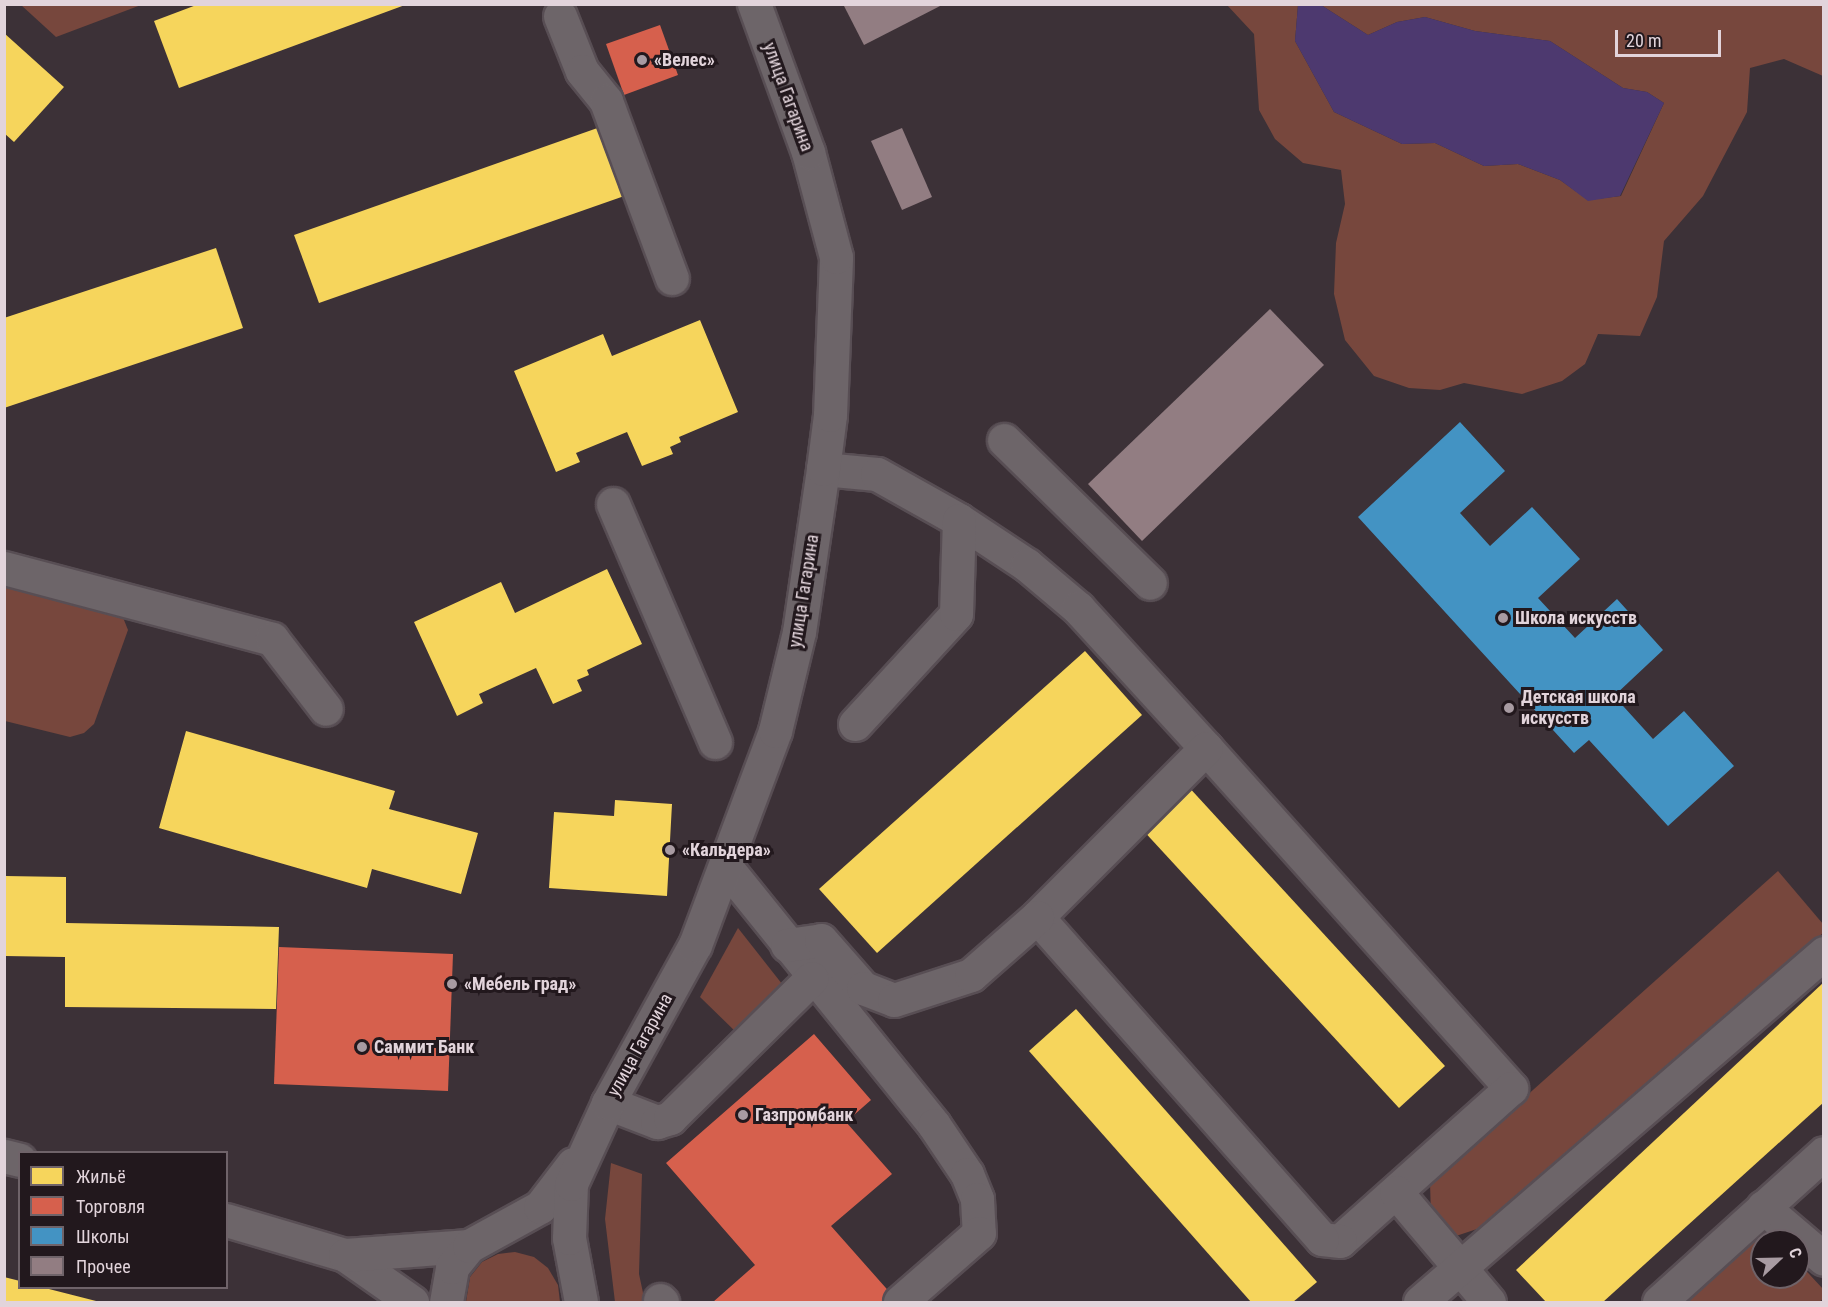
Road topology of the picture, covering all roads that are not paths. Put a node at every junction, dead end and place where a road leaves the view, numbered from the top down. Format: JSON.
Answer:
{"nodes":[{"id":1,"x":754,"y":4,"type":"edge"},
{"id":2,"x":561,"y":16,"type":"dead end"},
{"id":3,"x":672,"y":278,"type":"dead end"},
{"id":4,"x":1004,"y":440,"type":"dead end"},
{"id":5,"x":823,"y":469,"type":"junction"},
{"id":6,"x":613,"y":504,"type":"dead end"},
{"id":7,"x":959,"y":520,"type":"junction"},
{"id":8,"x":4,"y":568,"type":"edge"},
{"id":9,"x":1150,"y":583,"type":"dead end"},
{"id":10,"x":326,"y":709,"type":"dead end"},
{"id":11,"x":855,"y":724,"type":"dead end"},
{"id":12,"x":715,"y":742,"type":"dead end"},
{"id":13,"x":1206,"y":748,"type":"junction"},
{"id":14,"x":726,"y":867,"type":"junction"},
{"id":15,"x":1037,"y":917,"type":"junction"},
{"id":16,"x":787,"y":945,"type":"junction"},
{"id":17,"x":1824,"y":953,"type":"edge"},
{"id":18,"x":812,"y":978,"type":"junction"},
{"id":19,"x":608,"y":1103,"type":"junction"},
{"id":20,"x":585,"y":1148,"type":"junction"},
{"id":21,"x":1824,"y":1153,"type":"edge"},
{"id":22,"x":1396,"y":1192,"type":"junction"},
{"id":23,"x":1763,"y":1207,"type":"junction"},
{"id":24,"x":228,"y":1221,"type":"edge"},
{"id":25,"x":481,"y":1240,"type":"junction"},
{"id":26,"x":345,"y":1255,"type":"junction"},
{"id":27,"x":1824,"y":1259,"type":"edge"},
{"id":28,"x":1459,"y":1268,"type":"junction"},
{"id":29,"x":580,"y":1290,"type":"edge"},
{"id":30,"x":411,"y":1302,"type":"edge"},
{"id":31,"x":446,"y":1302,"type":"edge"},
{"id":32,"x":900,"y":1302,"type":"edge"},
{"id":33,"x":1420,"y":1302,"type":"edge"},
{"id":34,"x":1489,"y":1302,"type":"edge"},
{"id":35,"x":1659,"y":1302,"type":"edge"}],
"edges":[{"from":1,"to":5,"type":"street","name":"улица Гагарина"},
{"from":2,"to":3,"type":"street"},
{"from":4,"to":9,"type":"street"},
{"from":5,"to":7,"type":"street"},
{"from":5,"to":14,"type":"street","name":"улица Гагарина"},
{"from":6,"to":12,"type":"street"},
{"from":7,"to":11,"type":"street"},
{"from":7,"to":13,"type":"street"},
{"from":8,"to":10,"type":"street"},
{"from":13,"to":15,"type":"street"},
{"from":13,"to":22,"type":"street"},
{"from":14,"to":16,"type":"street"},
{"from":14,"to":19,"type":"street","name":"улица Гагарина"},
{"from":15,"to":16,"type":"street"},
{"from":15,"to":22,"type":"street"},
{"from":16,"to":18,"type":"street"},
{"from":17,"to":28,"type":"street"},
{"from":18,"to":19,"type":"street"},
{"from":18,"to":32,"type":"street"},
{"from":19,"to":20,"type":"street","name":"улица Гагарина"},
{"from":20,"to":25,"type":"street"},
{"from":20,"to":29,"type":"street"},
{"from":21,"to":23,"type":"street"},
{"from":22,"to":28,"type":"street"},
{"from":23,"to":27,"type":"street"},
{"from":23,"to":35,"type":"street"},
{"from":24,"to":26,"type":"street"},
{"from":25,"to":26,"type":"street"},
{"from":25,"to":29,"type":"street"},
{"from":25,"to":31,"type":"street"},
{"from":26,"to":30,"type":"street"},
{"from":28,"to":33,"type":"street"},
{"from":28,"to":34,"type":"street"}]}
